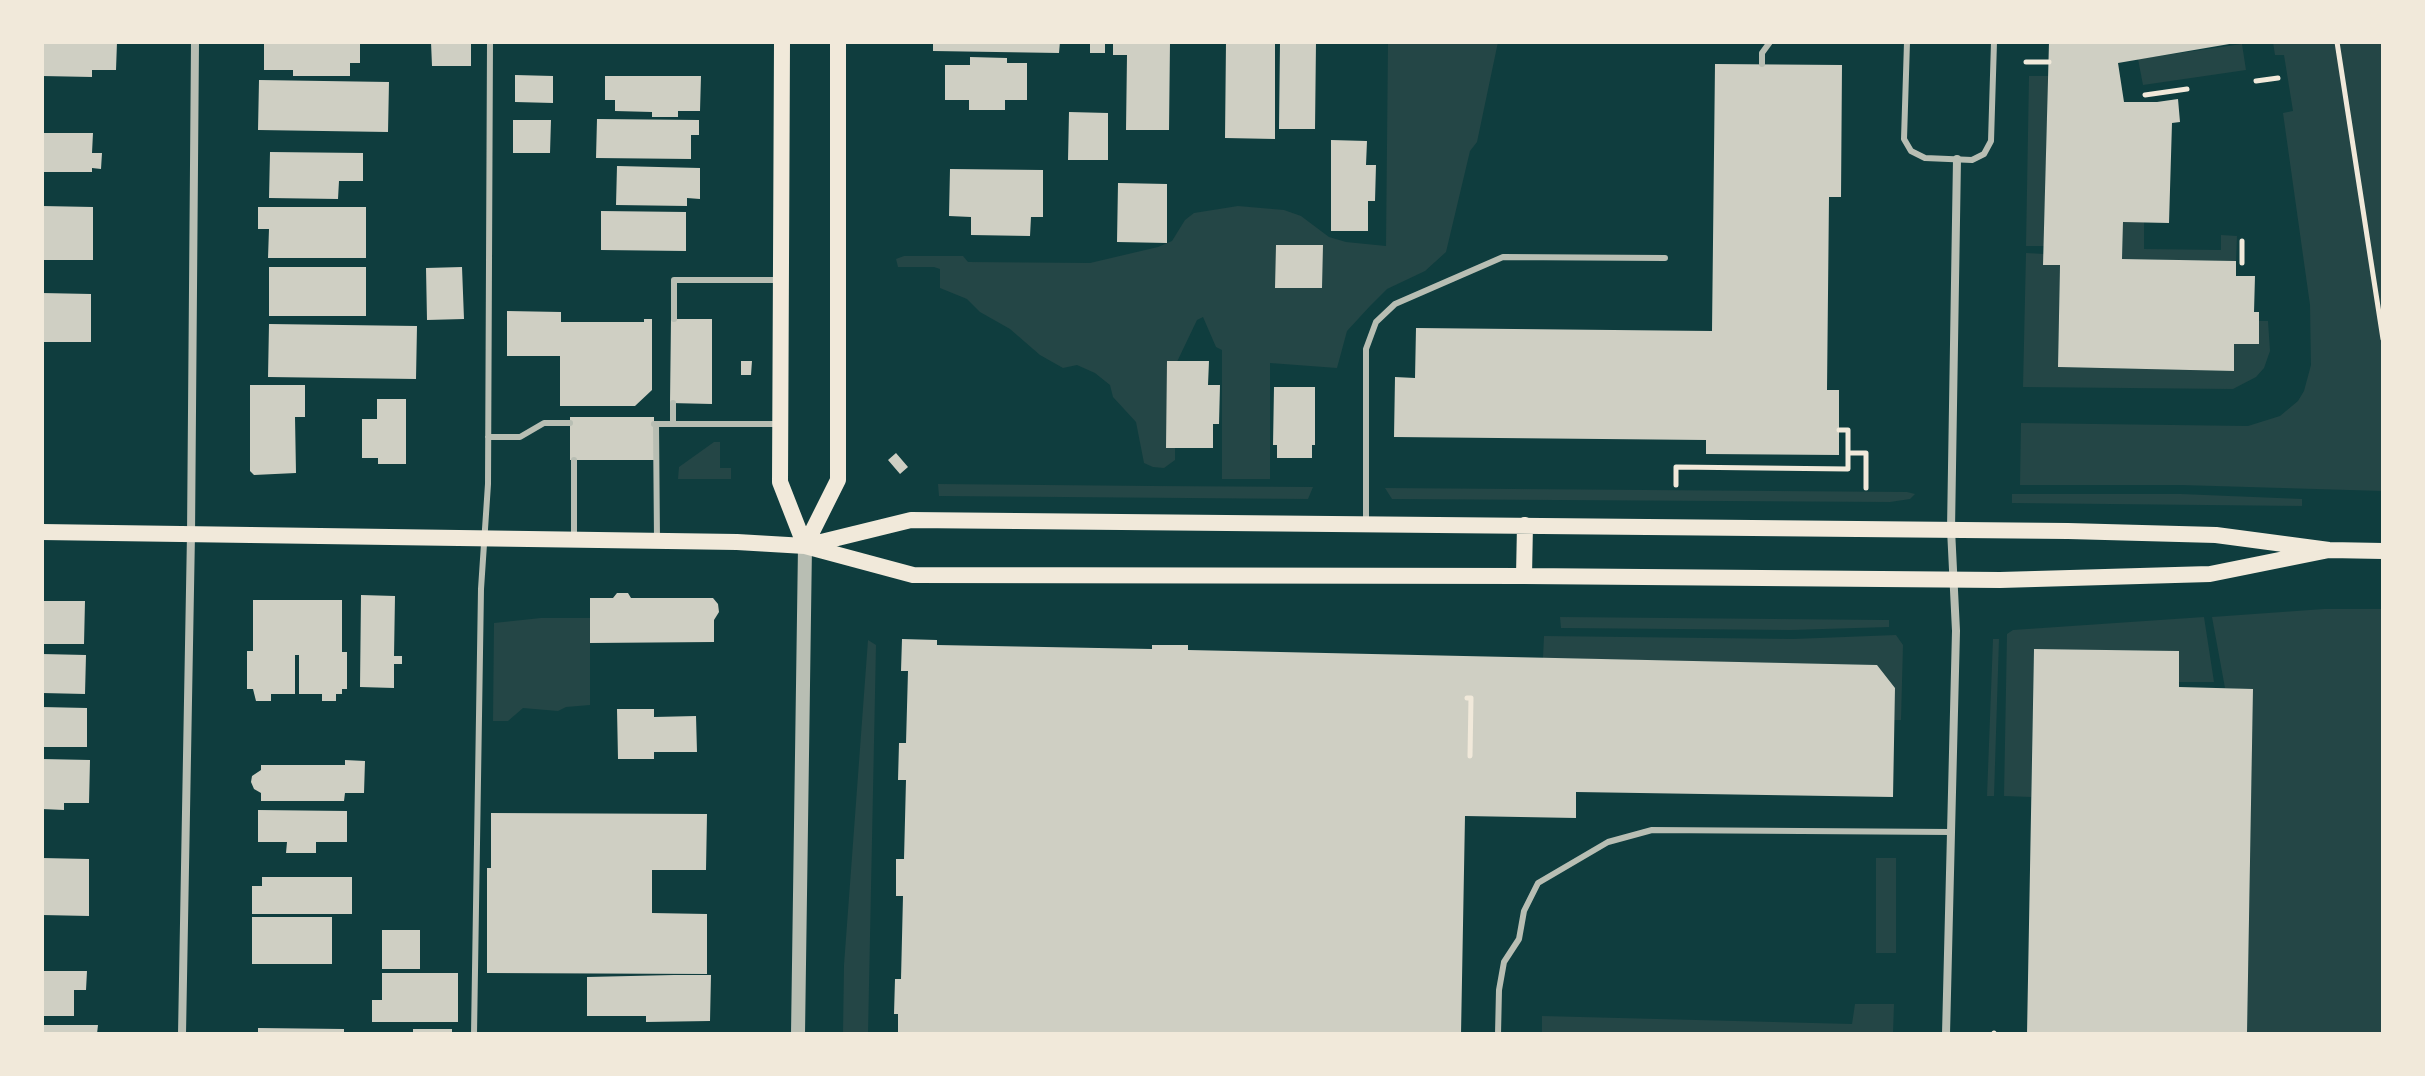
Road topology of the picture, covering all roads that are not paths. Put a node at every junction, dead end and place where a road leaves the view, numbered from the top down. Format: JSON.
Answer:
{"nodes":[{"id":1,"x":195,"y":42,"type":"edge"},
{"id":2,"x":490,"y":42,"type":"edge"},
{"id":3,"x":782,"y":42,"type":"edge"},
{"id":4,"x":838,"y":42,"type":"edge"},
{"id":5,"x":1770,"y":42,"type":"edge"},
{"id":6,"x":1907,"y":42,"type":"edge"},
{"id":7,"x":1994,"y":42,"type":"edge"},
{"id":8,"x":1762,"y":64,"type":"dead end"},
{"id":9,"x":1957,"y":159,"type":"junction"},
{"id":10,"x":1665,"y":258,"type":"dead end"},
{"id":11,"x":781,"y":280,"type":"junction"},
{"id":12,"x":674,"y":319,"type":"dead end"},
{"id":13,"x":673,"y":403,"type":"dead end"},
{"id":14,"x":570,"y":423,"type":"dead end"},
{"id":15,"x":673,"y":424,"type":"junction"},
{"id":16,"x":780,"y":424,"type":"junction"},
{"id":17,"x":488,"y":437,"type":"junction"},
{"id":18,"x":574,"y":460,"type":"dead end"},
{"id":19,"x":1366,"y":524,"type":"junction"},
{"id":20,"x":1525,"y":525,"type":"junction"},
{"id":21,"x":1951,"y":529,"type":"junction"},
{"id":22,"x":42,"y":532,"type":"edge"},
{"id":23,"x":191,"y":534,"type":"junction"},
{"id":24,"x":483,"y":538,"type":"junction"},
{"id":25,"x":574,"y":539,"type":"junction"},
{"id":26,"x":657,"y":540,"type":"junction"},
{"id":27,"x":805,"y":546,"type":"junction"},
{"id":28,"x":2329,"y":550,"type":"junction"},
{"id":29,"x":2383,"y":551,"type":"edge"},
{"id":30,"x":1524,"y":576,"type":"junction"},
{"id":31,"x":1953,"y":580,"type":"junction"},
{"id":32,"x":1951,"y":832,"type":"junction"},
{"id":33,"x":182,"y":1034,"type":"edge"},
{"id":34,"x":474,"y":1034,"type":"edge"},
{"id":35,"x":798,"y":1034,"type":"edge"},
{"id":36,"x":1498,"y":1034,"type":"edge"},
{"id":37,"x":1946,"y":1034,"type":"edge"}],
"edges":[{"from":1,"to":23,"type":"street"},
{"from":2,"to":17,"type":"lane"},
{"from":3,"to":11,"type":"main road"},
{"from":4,"to":27,"type":"main road"},
{"from":5,"to":8,"type":"lane"},
{"from":6,"to":9,"type":"lane"},
{"from":7,"to":9,"type":"lane"},
{"from":9,"to":21,"type":"street"},
{"from":10,"to":19,"type":"lane"},
{"from":11,"to":12,"type":"lane"},
{"from":11,"to":16,"type":"main road"},
{"from":13,"to":15,"type":"lane"},
{"from":14,"to":17,"type":"lane"},
{"from":15,"to":16,"type":"lane"},
{"from":15,"to":26,"type":"lane"},
{"from":16,"to":27,"type":"main road"},
{"from":17,"to":24,"type":"lane"},
{"from":18,"to":25,"type":"lane"},
{"from":19,"to":20,"type":"main road"},
{"from":19,"to":27,"type":"main road"},
{"from":20,"to":21,"type":"main road"},
{"from":20,"to":30,"type":"main road"},
{"from":21,"to":28,"type":"main road"},
{"from":21,"to":31,"type":"street"},
{"from":22,"to":23,"type":"main road"},
{"from":23,"to":24,"type":"main road"},
{"from":23,"to":33,"type":"street"},
{"from":24,"to":25,"type":"main road"},
{"from":24,"to":34,"type":"lane"},
{"from":25,"to":26,"type":"main road"},
{"from":26,"to":27,"type":"main road"},
{"from":27,"to":30,"type":"main road"},
{"from":27,"to":35,"type":"street"},
{"from":28,"to":29,"type":"main road"},
{"from":28,"to":31,"type":"main road"},
{"from":30,"to":31,"type":"main road"},
{"from":31,"to":32,"type":"street"},
{"from":32,"to":36,"type":"lane"},
{"from":32,"to":37,"type":"street"}]}
